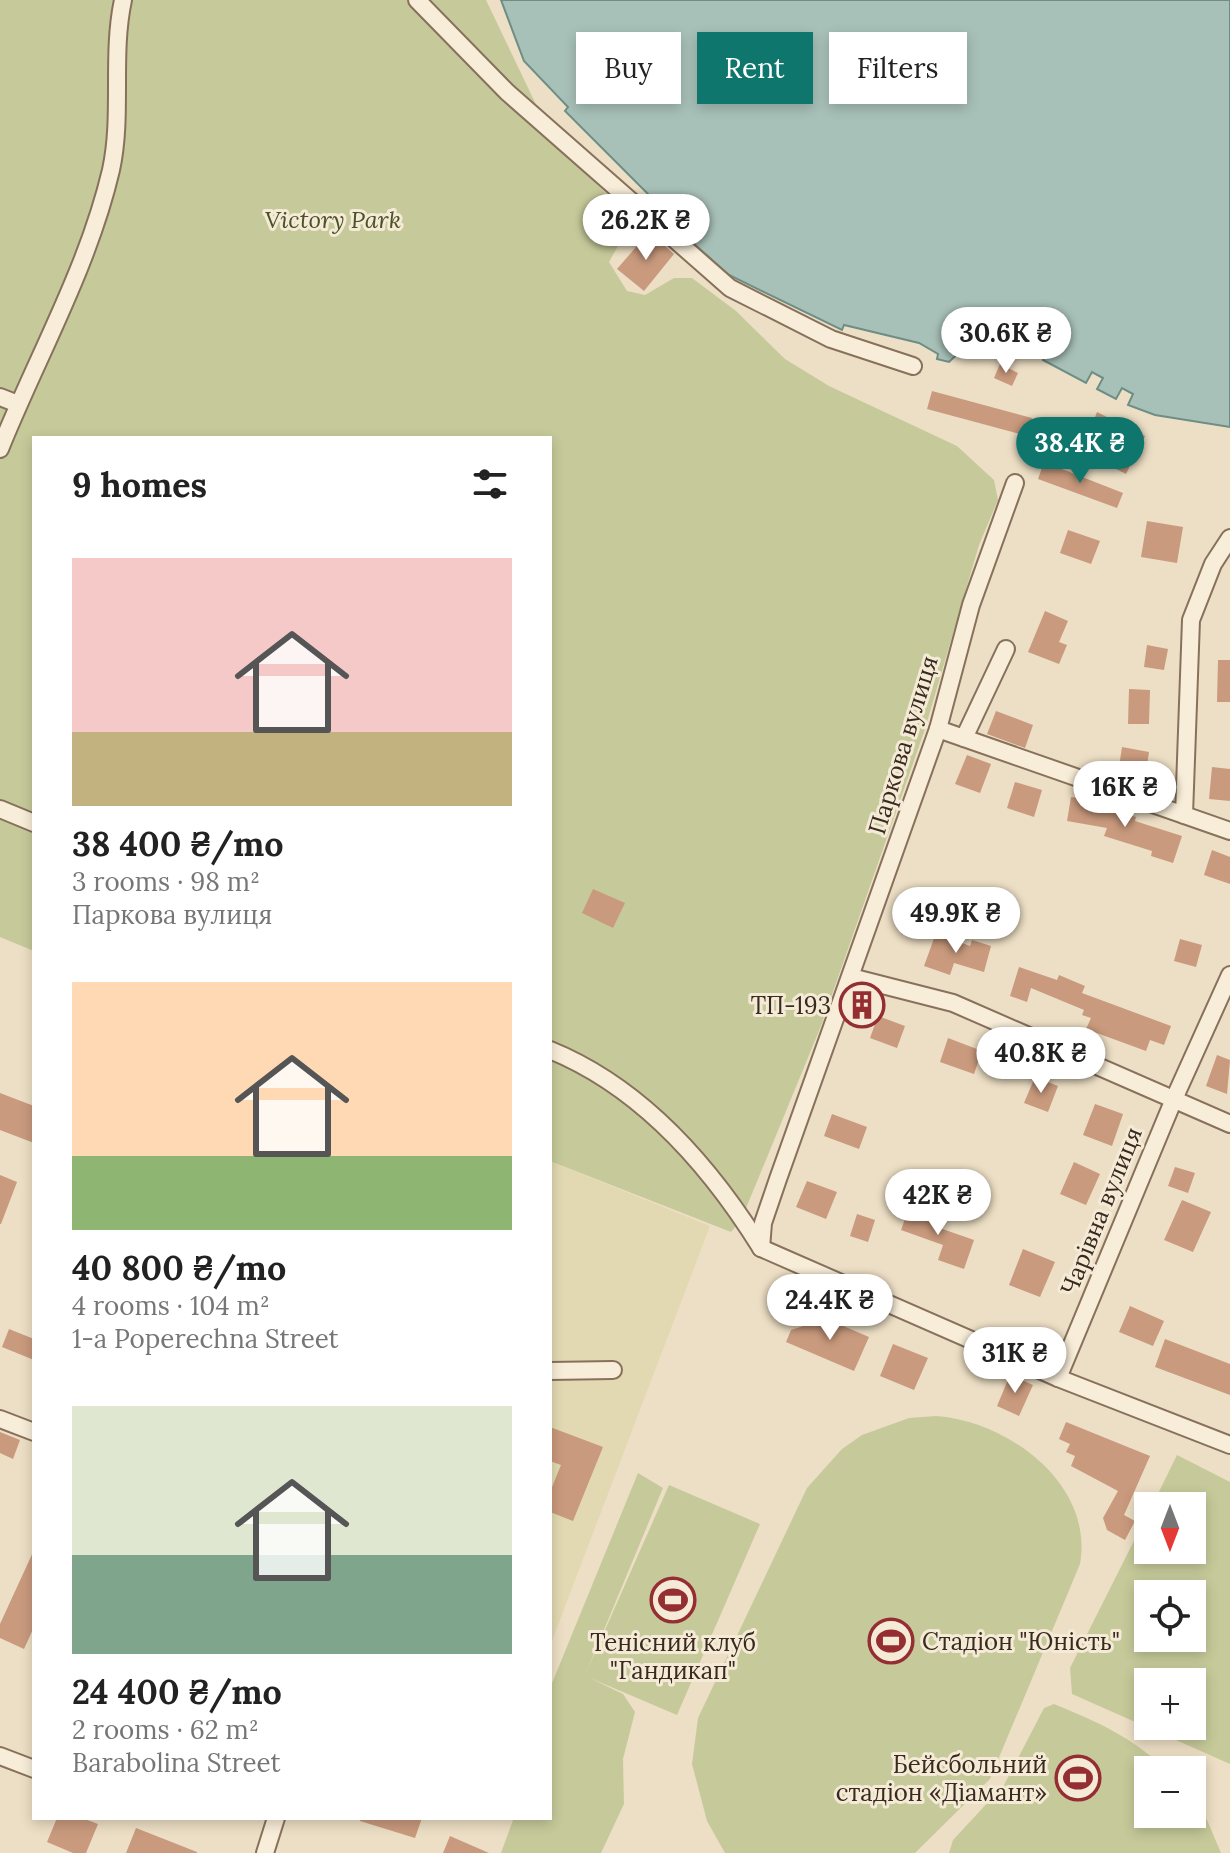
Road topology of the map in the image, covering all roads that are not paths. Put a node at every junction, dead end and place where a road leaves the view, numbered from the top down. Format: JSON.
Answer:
{"nodes":[{"id":1,"x":123,"y":0,"type":"edge"},
{"id":2,"x":417,"y":0,"type":"edge"},
{"id":3,"x":913,"y":366,"type":"dead end"},
{"id":4,"x":0,"y":397,"type":"edge"},
{"id":5,"x":18,"y":404,"type":"junction"},
{"id":6,"x":0,"y":449,"type":"edge"},
{"id":7,"x":1015,"y":483,"type":"dead end"},
{"id":8,"x":1230,"y":538,"type":"edge"},
{"id":9,"x":1213,"y":564,"type":"junction"},
{"id":10,"x":1230,"y":567,"type":"edge"},
{"id":11,"x":1006,"y":649,"type":"dead end"},
{"id":12,"x":938,"y":729,"type":"junction"},
{"id":13,"x":964,"y":738,"type":"junction"},
{"id":14,"x":0,"y":809,"type":"edge"},
{"id":15,"x":1184,"y":815,"type":"junction"},
{"id":16,"x":32,"y":822,"type":"edge"},
{"id":17,"x":1230,"y":831,"type":"edge"},
{"id":18,"x":1230,"y":975,"type":"edge"},
{"id":19,"x":851,"y":977,"type":"junction"},
{"id":20,"x":552,"y":1051,"type":"edge"},
{"id":21,"x":1174,"y":1099,"type":"junction"},
{"id":22,"x":1230,"y":1124,"type":"edge"},
{"id":23,"x":761,"y":1248,"type":"junction"},
{"id":24,"x":613,"y":1370,"type":"dead end"},
{"id":25,"x":552,"y":1371,"type":"edge"},
{"id":26,"x":1058,"y":1378,"type":"junction"},
{"id":27,"x":0,"y":1419,"type":"edge"},
{"id":28,"x":32,"y":1431,"type":"edge"},
{"id":29,"x":1230,"y":1445,"type":"edge"},
{"id":30,"x":0,"y":1756,"type":"edge"},
{"id":31,"x":32,"y":1768,"type":"edge"},
{"id":32,"x":275,"y":1820,"type":"edge"},
{"id":33,"x":265,"y":1853,"type":"edge"}],
"edges":[{"from":1,"to":5,"type":"street"},
{"from":2,"to":3,"type":"street"},
{"from":4,"to":5,"type":"street"},
{"from":5,"to":6,"type":"street"},
{"from":7,"to":12,"type":"street","name":"Паркова вулиця"},
{"from":8,"to":9,"type":"street"},
{"from":9,"to":10,"type":"street"},
{"from":9,"to":15,"type":"street"},
{"from":11,"to":13,"type":"street"},
{"from":12,"to":13,"type":"street"},
{"from":12,"to":19,"type":"street","name":"Паркова вулиця"},
{"from":13,"to":15,"type":"street"},
{"from":14,"to":16,"type":"street"},
{"from":15,"to":17,"type":"street"},
{"from":18,"to":21,"type":"street","name":"Чарівна вулиця"},
{"from":19,"to":21,"type":"street"},
{"from":19,"to":23,"type":"street","name":"Паркова вулиця"},
{"from":20,"to":23,"type":"street"},
{"from":21,"to":22,"type":"street"},
{"from":21,"to":26,"type":"street","name":"Чарівна вулиця"},
{"from":23,"to":26,"type":"street"},
{"from":24,"to":25,"type":"street"},
{"from":26,"to":29,"type":"street"},
{"from":27,"to":28,"type":"street"},
{"from":30,"to":31,"type":"street"},
{"from":32,"to":33,"type":"street"}]}
